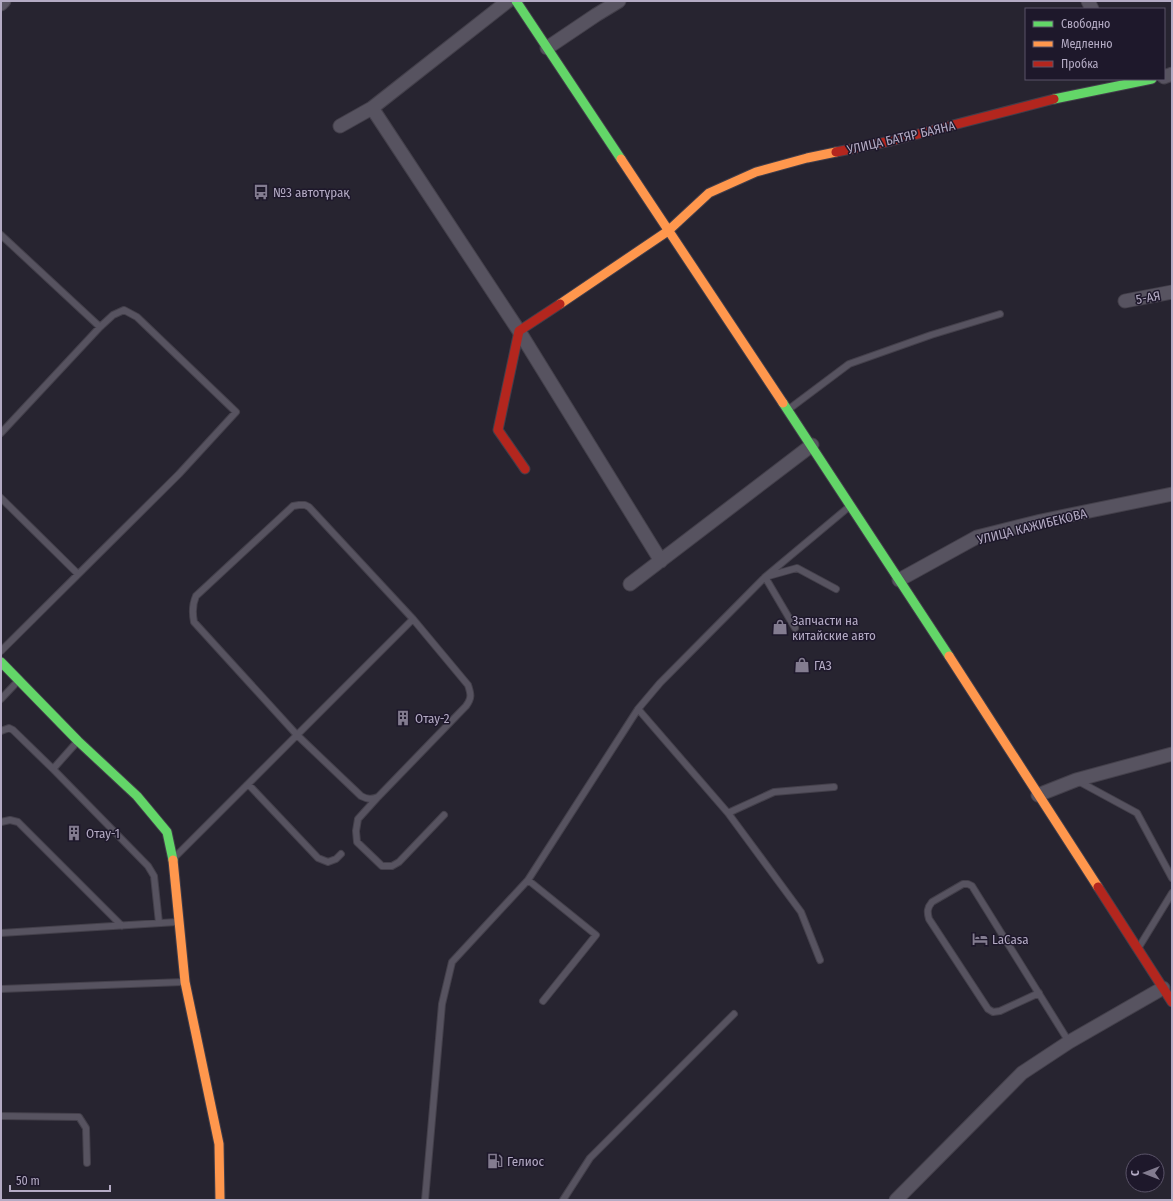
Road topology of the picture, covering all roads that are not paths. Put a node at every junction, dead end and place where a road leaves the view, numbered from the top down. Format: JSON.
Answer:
{"nodes":[{"id":1,"x":4,"y":1,"type":"edge"},
{"id":2,"x":508,"y":1,"type":"edge"},
{"id":3,"x":516,"y":1,"type":"edge"},
{"id":4,"x":596,"y":1,"type":"edge"},
{"id":5,"x":619,"y":1,"type":"edge"},
{"id":6,"x":1,"y":4,"type":"edge"},
{"id":7,"x":596,"y":15,"type":"junction"},
{"id":8,"x":547,"y":48,"type":"junction"},
{"id":9,"x":1140,"y":80,"type":"edge"},
{"id":10,"x":1116,"y":82,"type":"edge"},
{"id":11,"x":372,"y":108,"type":"junction"},
{"id":12,"x":340,"y":126,"type":"dead end"},
{"id":13,"x":668,"y":231,"type":"junction"},
{"id":14,"x":1,"y":235,"type":"edge"},
{"id":15,"x":1172,"y":292,"type":"edge"},
{"id":16,"x":1125,"y":301,"type":"dead end"},
{"id":17,"x":1000,"y":314,"type":"dead end"},
{"id":18,"x":100,"y":327,"type":"junction"},
{"id":19,"x":520,"y":330,"type":"junction"},
{"id":20,"x":787,"y":410,"type":"junction"},
{"id":21,"x":1,"y":432,"type":"edge"},
{"id":22,"x":812,"y":445,"type":"junction"},
{"id":23,"x":525,"y":469,"type":"dead end"},
{"id":24,"x":1172,"y":494,"type":"edge"},
{"id":25,"x":1,"y":498,"type":"edge"},
{"id":26,"x":851,"y":505,"type":"junction"},
{"id":27,"x":661,"y":561,"type":"junction"},
{"id":28,"x":78,"y":574,"type":"junction"},
{"id":29,"x":765,"y":577,"type":"junction"},
{"id":30,"x":900,"y":580,"type":"junction"},
{"id":31,"x":630,"y":584,"type":"dead end"},
{"id":32,"x":836,"y":589,"type":"dead end"},
{"id":33,"x":413,"y":619,"type":"junction"},
{"id":34,"x":794,"y":628,"type":"dead end"},
{"id":35,"x":1,"y":651,"type":"edge"},
{"id":36,"x":1,"y":662,"type":"edge"},
{"id":37,"x":19,"y":680,"type":"junction"},
{"id":38,"x":1,"y":699,"type":"edge"},
{"id":39,"x":638,"y":709,"type":"junction"},
{"id":40,"x":1,"y":731,"type":"edge"},
{"id":41,"x":297,"y":735,"type":"junction"},
{"id":42,"x":78,"y":741,"type":"junction"},
{"id":43,"x":1172,"y":754,"type":"edge"},
{"id":44,"x":53,"y":769,"type":"junction"},
{"id":45,"x":1076,"y":780,"type":"junction"},
{"id":46,"x":248,"y":784,"type":"junction"},
{"id":47,"x":834,"y":787,"type":"dead end"},
{"id":48,"x":1038,"y":795,"type":"junction"},
{"id":49,"x":378,"y":797,"type":"junction"},
{"id":50,"x":728,"y":813,"type":"junction"},
{"id":51,"x":444,"y":815,"type":"dead end"},
{"id":52,"x":1,"y":822,"type":"edge"},
{"id":53,"x":341,"y":854,"type":"dead end"},
{"id":54,"x":173,"y":859,"type":"junction"},
{"id":55,"x":1172,"y":878,"type":"edge"},
{"id":56,"x":528,"y":880,"type":"junction"},
{"id":57,"x":1172,"y":893,"type":"edge"},
{"id":58,"x":179,"y":922,"type":"junction"},
{"id":59,"x":159,"y":923,"type":"junction"},
{"id":60,"x":122,"y":926,"type":"junction"},
{"id":61,"x":1,"y":933,"type":"edge"},
{"id":62,"x":1138,"y":949,"type":"junction"},
{"id":63,"x":820,"y":960,"type":"dead end"},
{"id":64,"x":185,"y":982,"type":"junction"},
{"id":65,"x":1162,"y":988,"type":"junction"},
{"id":66,"x":1,"y":989,"type":"edge"},
{"id":67,"x":1039,"y":993,"type":"junction"},
{"id":68,"x":543,"y":1001,"type":"dead end"},
{"id":69,"x":1172,"y":1002,"type":"edge"},
{"id":70,"x":734,"y":1014,"type":"dead end"},
{"id":71,"x":1069,"y":1042,"type":"junction"},
{"id":72,"x":1,"y":1116,"type":"edge"},
{"id":73,"x":87,"y":1164,"type":"dead end"},
{"id":74,"x":220,"y":1200,"type":"edge"},
{"id":75,"x":426,"y":1200,"type":"edge"},
{"id":76,"x":563,"y":1200,"type":"edge"},
{"id":77,"x":896,"y":1200,"type":"edge"}],
"edges":[{"from":1,"to":6,"type":"street"},
{"from":2,"to":11,"type":"street"},
{"from":3,"to":8,"type":"street"},
{"from":4,"to":7,"type":"street"},
{"from":5,"to":7,"type":"street"},
{"from":7,"to":8,"type":"street"},
{"from":8,"to":13,"type":"street"},
{"from":9,"to":10,"type":"street","name":"УЛИЦА БАТЯР БАЯНА"},
{"from":10,"to":13,"type":"street","name":"УЛИЦА БАТЯР БАЯНА"},
{"from":11,"to":12,"type":"street"},
{"from":11,"to":19,"type":"street"},
{"from":13,"to":19,"type":"street","name":"УЛИЦА БАТЯР БАЯНА"},
{"from":13,"to":20,"type":"street"},
{"from":14,"to":18,"type":"lane"},
{"from":15,"to":16,"type":"street","name":"5-АЯ"},
{"from":17,"to":20,"type":"lane"},
{"from":18,"to":21,"type":"lane"},
{"from":18,"to":28,"type":"lane"},
{"from":19,"to":23,"type":"street"},
{"from":19,"to":27,"type":"street"},
{"from":20,"to":22,"type":"street"},
{"from":22,"to":26,"type":"street"},
{"from":22,"to":27,"type":"street"},
{"from":24,"to":30,"type":"street","name":"УЛИЦА КАЖИБЕКОВА"},
{"from":25,"to":28,"type":"lane"},
{"from":26,"to":29,"type":"lane"},
{"from":26,"to":30,"type":"street"},
{"from":27,"to":31,"type":"street"},
{"from":28,"to":35,"type":"lane"},
{"from":29,"to":32,"type":"lane"},
{"from":29,"to":34,"type":"lane"},
{"from":29,"to":39,"type":"lane"},
{"from":30,"to":48,"type":"street"},
{"from":33,"to":41,"type":"lane"},
{"from":33,"to":41,"type":"lane"},
{"from":33,"to":49,"type":"lane"},
{"from":36,"to":37,"type":"street"},
{"from":37,"to":38,"type":"lane"},
{"from":37,"to":42,"type":"street"},
{"from":39,"to":50,"type":"lane"},
{"from":39,"to":56,"type":"lane"},
{"from":40,"to":44,"type":"lane"},
{"from":41,"to":46,"type":"lane"},
{"from":41,"to":49,"type":"lane"},
{"from":42,"to":44,"type":"lane"},
{"from":42,"to":54,"type":"street"},
{"from":43,"to":45,"type":"street"},
{"from":44,"to":59,"type":"lane"},
{"from":45,"to":48,"type":"street"},
{"from":45,"to":55,"type":"lane"},
{"from":46,"to":53,"type":"lane"},
{"from":46,"to":54,"type":"lane"},
{"from":47,"to":50,"type":"lane"},
{"from":48,"to":62,"type":"street"},
{"from":49,"to":51,"type":"lane"},
{"from":50,"to":63,"type":"lane"},
{"from":52,"to":60,"type":"lane"},
{"from":54,"to":58,"type":"street"},
{"from":56,"to":68,"type":"lane"},
{"from":56,"to":75,"type":"lane"},
{"from":57,"to":62,"type":"lane"},
{"from":58,"to":59,"type":"lane"},
{"from":58,"to":64,"type":"street"},
{"from":59,"to":60,"type":"lane"},
{"from":60,"to":61,"type":"lane"},
{"from":62,"to":65,"type":"street"},
{"from":64,"to":66,"type":"lane"},
{"from":64,"to":74,"type":"street"},
{"from":65,"to":69,"type":"street"},
{"from":65,"to":71,"type":"street"},
{"from":67,"to":67,"type":"lane"},
{"from":67,"to":71,"type":"lane"},
{"from":70,"to":76,"type":"lane"},
{"from":71,"to":77,"type":"street"},
{"from":72,"to":73,"type":"lane"}]}
